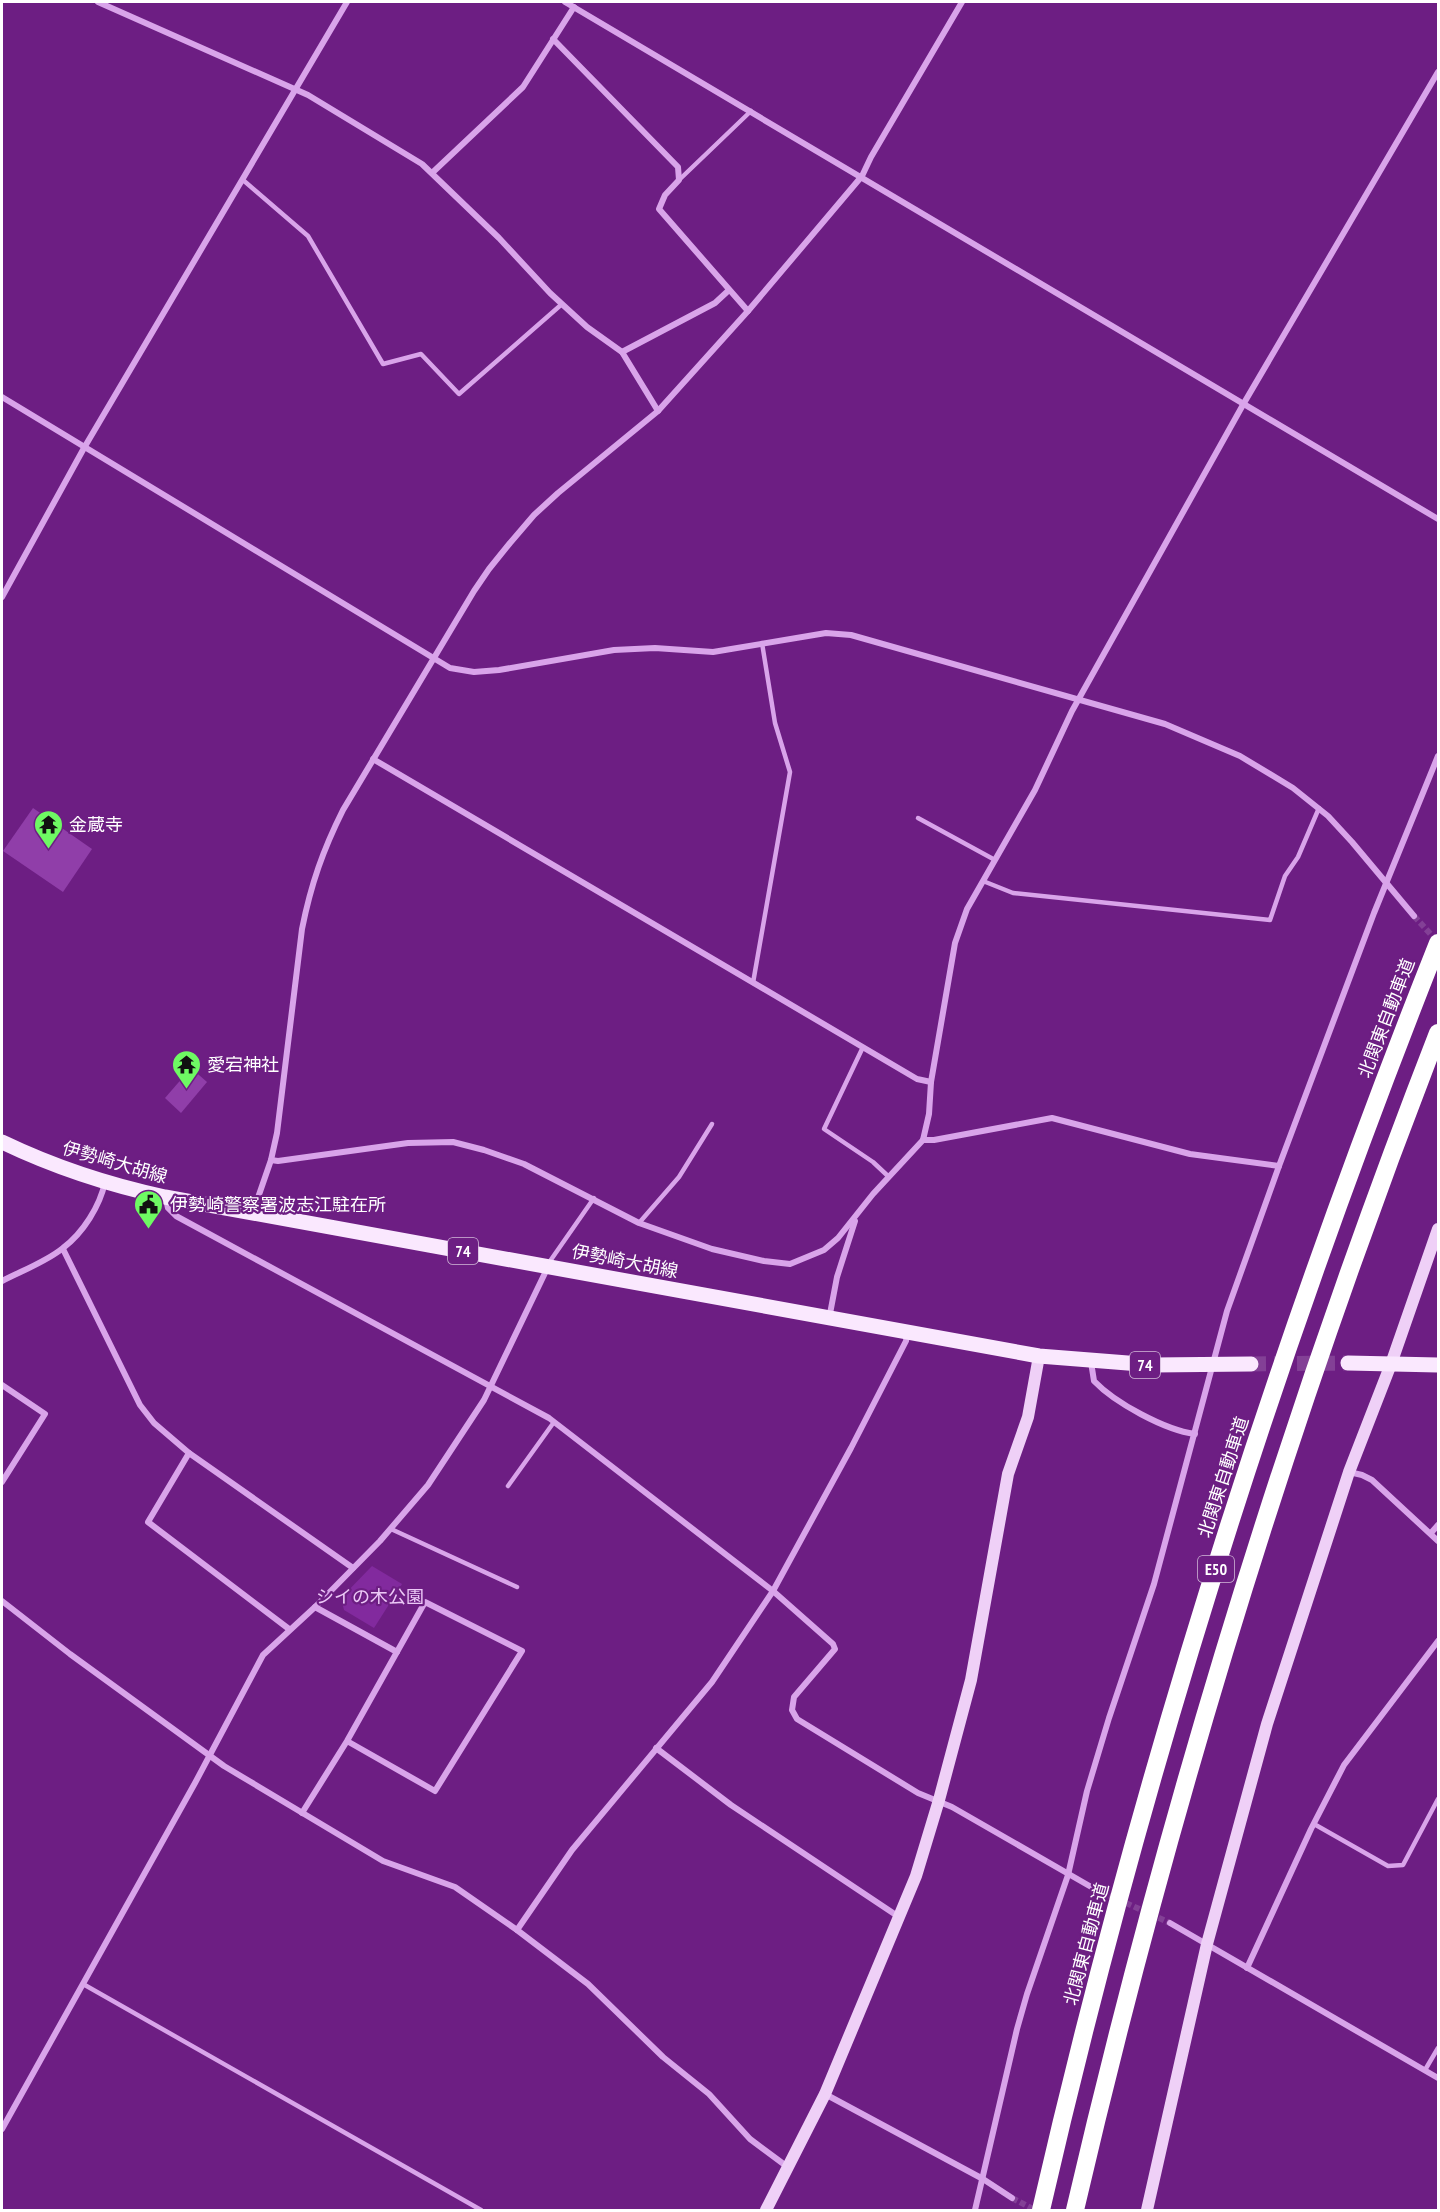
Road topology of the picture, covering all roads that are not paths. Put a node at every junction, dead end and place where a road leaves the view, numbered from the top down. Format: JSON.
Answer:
{"nodes":[{"id":1,"x":98,"y":2,"type":"edge"},
{"id":2,"x":347,"y":2,"type":"edge"},
{"id":3,"x":565,"y":2,"type":"edge"},
{"id":4,"x":962,"y":2,"type":"edge"},
{"id":5,"x":574,"y":7,"type":"junction"},
{"id":6,"x":553,"y":39,"type":"junction"},
{"id":7,"x":1438,"y":72,"type":"edge"},
{"id":8,"x":296,"y":89,"type":"junction"},
{"id":9,"x":751,"y":111,"type":"junction"},
{"id":10,"x":432,"y":173,"type":"junction"},
{"id":11,"x":862,"y":176,"type":"junction"},
{"id":12,"x":243,"y":180,"type":"junction"},
{"id":13,"x":679,"y":180,"type":"junction"},
{"id":14,"x":729,"y":290,"type":"junction"},
{"id":15,"x":562,"y":304,"type":"junction"},
{"id":16,"x":748,"y":311,"type":"junction"},
{"id":17,"x":622,"y":352,"type":"junction"},
{"id":18,"x":2,"y":397,"type":"edge"},
{"id":19,"x":1244,"y":403,"type":"junction"},
{"id":20,"x":658,"y":411,"type":"junction"},
{"id":21,"x":84,"y":448,"type":"junction"},
{"id":22,"x":1438,"y":519,"type":"edge"},
{"id":23,"x":2,"y":597,"type":"edge"},
{"id":24,"x":762,"y":643,"type":"junction"},
{"id":25,"x":433,"y":658,"type":"junction"},
{"id":26,"x":1079,"y":700,"type":"junction"},
{"id":27,"x":1438,"y":756,"type":"edge"},
{"id":28,"x":373,"y":759,"type":"junction"},
{"id":29,"x":1319,"y":808,"type":"junction"},
{"id":30,"x":918,"y":818,"type":"dead end"},
{"id":31,"x":995,"y":860,"type":"junction"},
{"id":32,"x":983,"y":881,"type":"junction"},
{"id":33,"x":1386,"y":884,"type":"junction"},
{"id":34,"x":1414,"y":916,"type":"tunnel mouth"},
{"id":35,"x":1438,"y":943,"type":"edge"},
{"id":36,"x":753,"y":983,"type":"junction"},
{"id":37,"x":1438,"y":1033,"type":"edge"},
{"id":38,"x":863,"y":1047,"type":"junction"},
{"id":39,"x":931,"y":1082,"type":"junction"},
{"id":40,"x":712,"y":1124,"type":"dead end"},
{"id":41,"x":923,"y":1140,"type":"junction"},
{"id":42,"x":2,"y":1142,"type":"edge"},
{"id":43,"x":271,"y":1160,"type":"junction"},
{"id":44,"x":1279,"y":1166,"type":"junction"},
{"id":45,"x":889,"y":1177,"type":"junction"},
{"id":46,"x":105,"y":1182,"type":"junction"},
{"id":47,"x":165,"y":1197,"type":"junction"},
{"id":48,"x":594,"y":1198,"type":"junction"},
{"id":49,"x":253,"y":1213,"type":"junction"},
{"id":50,"x":857,"y":1217,"type":"junction"},
{"id":51,"x":639,"y":1223,"type":"junction"},
{"id":52,"x":1438,"y":1229,"type":"edge"},
{"id":53,"x":63,"y":1249,"type":"junction"},
{"id":54,"x":547,"y":1266,"type":"junction"},
{"id":55,"x":2,"y":1281,"type":"edge"},
{"id":56,"x":828,"y":1319,"type":"junction"},
{"id":57,"x":907,"y":1334,"type":"junction"},
{"id":58,"x":1039,"y":1356,"type":"junction"},
{"id":59,"x":1090,"y":1362,"type":"junction"},
{"id":60,"x":1348,"y":1363,"type":"tunnel mouth"},
{"id":61,"x":1251,"y":1364,"type":"tunnel mouth"},
{"id":62,"x":1391,"y":1364,"type":"junction"},
{"id":63,"x":1212,"y":1365,"type":"junction"},
{"id":64,"x":1438,"y":1365,"type":"edge"},
{"id":65,"x":2,"y":1385,"type":"edge"},
{"id":66,"x":491,"y":1386,"type":"junction"},
{"id":67,"x":554,"y":1422,"type":"junction"},
{"id":68,"x":1195,"y":1434,"type":"junction"},
{"id":69,"x":189,"y":1453,"type":"junction"},
{"id":70,"x":1349,"y":1472,"type":"junction"},
{"id":71,"x":2,"y":1482,"type":"edge"},
{"id":72,"x":508,"y":1486,"type":"dead end"},
{"id":73,"x":1438,"y":1525,"type":"edge"},
{"id":74,"x":391,"y":1529,"type":"junction"},
{"id":75,"x":1431,"y":1533,"type":"junction"},
{"id":76,"x":1438,"y":1541,"type":"edge"},
{"id":77,"x":353,"y":1568,"type":"junction"},
{"id":78,"x":517,"y":1587,"type":"dead end"},
{"id":79,"x":773,"y":1591,"type":"junction"},
{"id":80,"x":2,"y":1601,"type":"edge"},
{"id":81,"x":315,"y":1607,"type":"junction"},
{"id":82,"x":289,"y":1629,"type":"junction"},
{"id":83,"x":1438,"y":1641,"type":"edge"},
{"id":84,"x":397,"y":1652,"type":"junction"},
{"id":85,"x":347,"y":1742,"type":"junction"},
{"id":86,"x":656,"y":1748,"type":"junction"},
{"id":87,"x":210,"y":1754,"type":"junction"},
{"id":88,"x":1438,"y":1799,"type":"edge"},
{"id":89,"x":939,"y":1800,"type":"junction"},
{"id":90,"x":302,"y":1813,"type":"junction"},
{"id":91,"x":1314,"y":1824,"type":"junction"},
{"id":92,"x":1068,"y":1875,"type":"junction"},
{"id":93,"x":1093,"y":1888,"type":"tunnel mouth"},
{"id":94,"x":899,"y":1917,"type":"junction"},
{"id":95,"x":1170,"y":1923,"type":"tunnel mouth"},
{"id":96,"x":517,"y":1930,"type":"junction"},
{"id":97,"x":1207,"y":1944,"type":"junction"},
{"id":98,"x":1247,"y":1968,"type":"junction"},
{"id":99,"x":83,"y":1984,"type":"junction"},
{"id":100,"x":1438,"y":2048,"type":"edge"},
{"id":101,"x":1425,"y":2070,"type":"junction"},
{"id":102,"x":1438,"y":2078,"type":"edge"},
{"id":103,"x":825,"y":2094,"type":"junction"},
{"id":104,"x":2,"y":2129,"type":"edge"},
{"id":105,"x":789,"y":2168,"type":"junction"},
{"id":106,"x":983,"y":2178,"type":"junction"},
{"id":107,"x":1012,"y":2198,"type":"tunnel mouth"},
{"id":108,"x":481,"y":2211,"type":"edge"},
{"id":109,"x":766,"y":2211,"type":"edge"},
{"id":110,"x":975,"y":2211,"type":"edge"},
{"id":111,"x":1041,"y":2211,"type":"edge"},
{"id":112,"x":1077,"y":2211,"type":"edge"},
{"id":113,"x":1147,"y":2211,"type":"edge"}],
"edges":[{"from":1,"to":8,"type":"street"},
{"from":2,"to":8,"type":"street"},
{"from":3,"to":5,"type":"street"},
{"from":4,"to":11,"type":"street"},
{"from":5,"to":6,"type":"street"},
{"from":5,"to":9,"type":"street"},
{"from":6,"to":10,"type":"street"},
{"from":6,"to":13,"type":"street"},
{"from":7,"to":19,"type":"street"},
{"from":8,"to":10,"type":"street"},
{"from":8,"to":12,"type":"street"},
{"from":9,"to":11,"type":"street"},
{"from":9,"to":13,"type":"lane"},
{"from":10,"to":15,"type":"street"},
{"from":11,"to":16,"type":"street"},
{"from":11,"to":19,"type":"street"},
{"from":12,"to":15,"type":"lane"},
{"from":12,"to":21,"type":"street"},
{"from":13,"to":14,"type":"street"},
{"from":14,"to":16,"type":"street"},
{"from":14,"to":17,"type":"street"},
{"from":15,"to":17,"type":"street"},
{"from":16,"to":20,"type":"street"},
{"from":17,"to":20,"type":"street"},
{"from":18,"to":21,"type":"street"},
{"from":19,"to":22,"type":"street"},
{"from":19,"to":26,"type":"street"},
{"from":20,"to":25,"type":"street"},
{"from":21,"to":23,"type":"street"},
{"from":21,"to":25,"type":"street"},
{"from":24,"to":25,"type":"street"},
{"from":24,"to":26,"type":"street"},
{"from":24,"to":36,"type":"lane"},
{"from":25,"to":28,"type":"street"},
{"from":26,"to":29,"type":"street"},
{"from":26,"to":31,"type":"street"},
{"from":27,"to":33,"type":"street"},
{"from":28,"to":36,"type":"street"},
{"from":28,"to":43,"type":"street"},
{"from":29,"to":32,"type":"lane"},
{"from":29,"to":33,"type":"street"},
{"from":30,"to":31,"type":"lane"},
{"from":31,"to":32,"type":"street"},
{"from":32,"to":39,"type":"street"},
{"from":33,"to":34,"type":"street"},
{"from":33,"to":44,"type":"street"},
{"from":35,"to":111,"type":"highway","name":"北関東自動車道","number":"E50"},
{"from":36,"to":38,"type":"street"},
{"from":37,"to":112,"type":"highway","number":"E50"},
{"from":38,"to":39,"type":"street"},
{"from":38,"to":45,"type":"lane"},
{"from":39,"to":41,"type":"street"},
{"from":40,"to":51,"type":"lane"},
{"from":41,"to":44,"type":"street"},
{"from":41,"to":45,"type":"street"},
{"from":42,"to":46,"type":"main road","name":"伊勢崎大胡線","number":"74"},
{"from":43,"to":48,"type":"street"},
{"from":43,"to":49,"type":"street"},
{"from":44,"to":63,"type":"street"},
{"from":45,"to":50,"type":"street"},
{"from":46,"to":47,"type":"main road","name":"伊勢崎大胡線","number":"74"},
{"from":46,"to":53,"type":"street"},
{"from":47,"to":49,"type":"main road","name":"伊勢崎大胡線","number":"74"},
{"from":47,"to":66,"type":"street"},
{"from":48,"to":51,"type":"street"},
{"from":48,"to":54,"type":"lane"},
{"from":49,"to":54,"type":"main road","name":"伊勢崎大胡線","number":"74"},
{"from":50,"to":51,"type":"street"},
{"from":50,"to":56,"type":"street"},
{"from":52,"to":62,"type":"street"},
{"from":53,"to":55,"type":"street"},
{"from":53,"to":69,"type":"street"},
{"from":54,"to":56,"type":"main road","name":"伊勢崎大胡線","number":"74"},
{"from":54,"to":66,"type":"street"},
{"from":56,"to":57,"type":"main road","name":"伊勢崎大胡線","number":"74"},
{"from":57,"to":58,"type":"main road","name":"伊勢崎大胡線","number":"74"},
{"from":57,"to":79,"type":"street"},
{"from":58,"to":59,"type":"main road","name":"伊勢崎大胡線","number":"74"},
{"from":58,"to":89,"type":"street"},
{"from":59,"to":63,"type":"main road","name":"伊勢崎大胡線","number":"74"},
{"from":59,"to":68,"type":"street"},
{"from":60,"to":62,"type":"main road"},
{"from":61,"to":63,"type":"main road","name":"伊勢崎大胡線","number":"74"},
{"from":62,"to":64,"type":"main road"},
{"from":62,"to":70,"type":"street"},
{"from":63,"to":68,"type":"street"},
{"from":65,"to":71,"type":"street"},
{"from":66,"to":67,"type":"street"},
{"from":66,"to":74,"type":"street"},
{"from":67,"to":72,"type":"lane"},
{"from":67,"to":79,"type":"street"},
{"from":68,"to":92,"type":"street"},
{"from":69,"to":77,"type":"street"},
{"from":69,"to":82,"type":"street"},
{"from":70,"to":75,"type":"street"},
{"from":70,"to":97,"type":"street"},
{"from":73,"to":75,"type":"street"},
{"from":74,"to":77,"type":"street"},
{"from":74,"to":78,"type":"lane"},
{"from":75,"to":76,"type":"street"},
{"from":77,"to":81,"type":"street"},
{"from":79,"to":86,"type":"street"},
{"from":79,"to":89,"type":"street"},
{"from":80,"to":87,"type":"street"},
{"from":81,"to":82,"type":"street"},
{"from":81,"to":84,"type":"street"},
{"from":82,"to":87,"type":"street"},
{"from":83,"to":91,"type":"street"},
{"from":84,"to":85,"type":"street"},
{"from":84,"to":85,"type":"street"},
{"from":85,"to":90,"type":"street"},
{"from":86,"to":94,"type":"street"},
{"from":86,"to":96,"type":"street"},
{"from":87,"to":90,"type":"street"},
{"from":87,"to":99,"type":"street"},
{"from":88,"to":91,"type":"lane"},
{"from":89,"to":92,"type":"street"},
{"from":89,"to":94,"type":"street"},
{"from":90,"to":96,"type":"street"},
{"from":91,"to":98,"type":"street"},
{"from":92,"to":93,"type":"street"},
{"from":92,"to":106,"type":"street"},
{"from":94,"to":103,"type":"street"},
{"from":95,"to":97,"type":"street"},
{"from":96,"to":105,"type":"street"},
{"from":97,"to":98,"type":"street"},
{"from":97,"to":113,"type":"street"},
{"from":98,"to":101,"type":"street"},
{"from":99,"to":104,"type":"street"},
{"from":99,"to":108,"type":"lane"},
{"from":100,"to":101,"type":"lane"},
{"from":101,"to":102,"type":"street"},
{"from":103,"to":105,"type":"street"},
{"from":103,"to":106,"type":"street"},
{"from":105,"to":109,"type":"street"},
{"from":106,"to":107,"type":"street"},
{"from":106,"to":110,"type":"street"}]}
